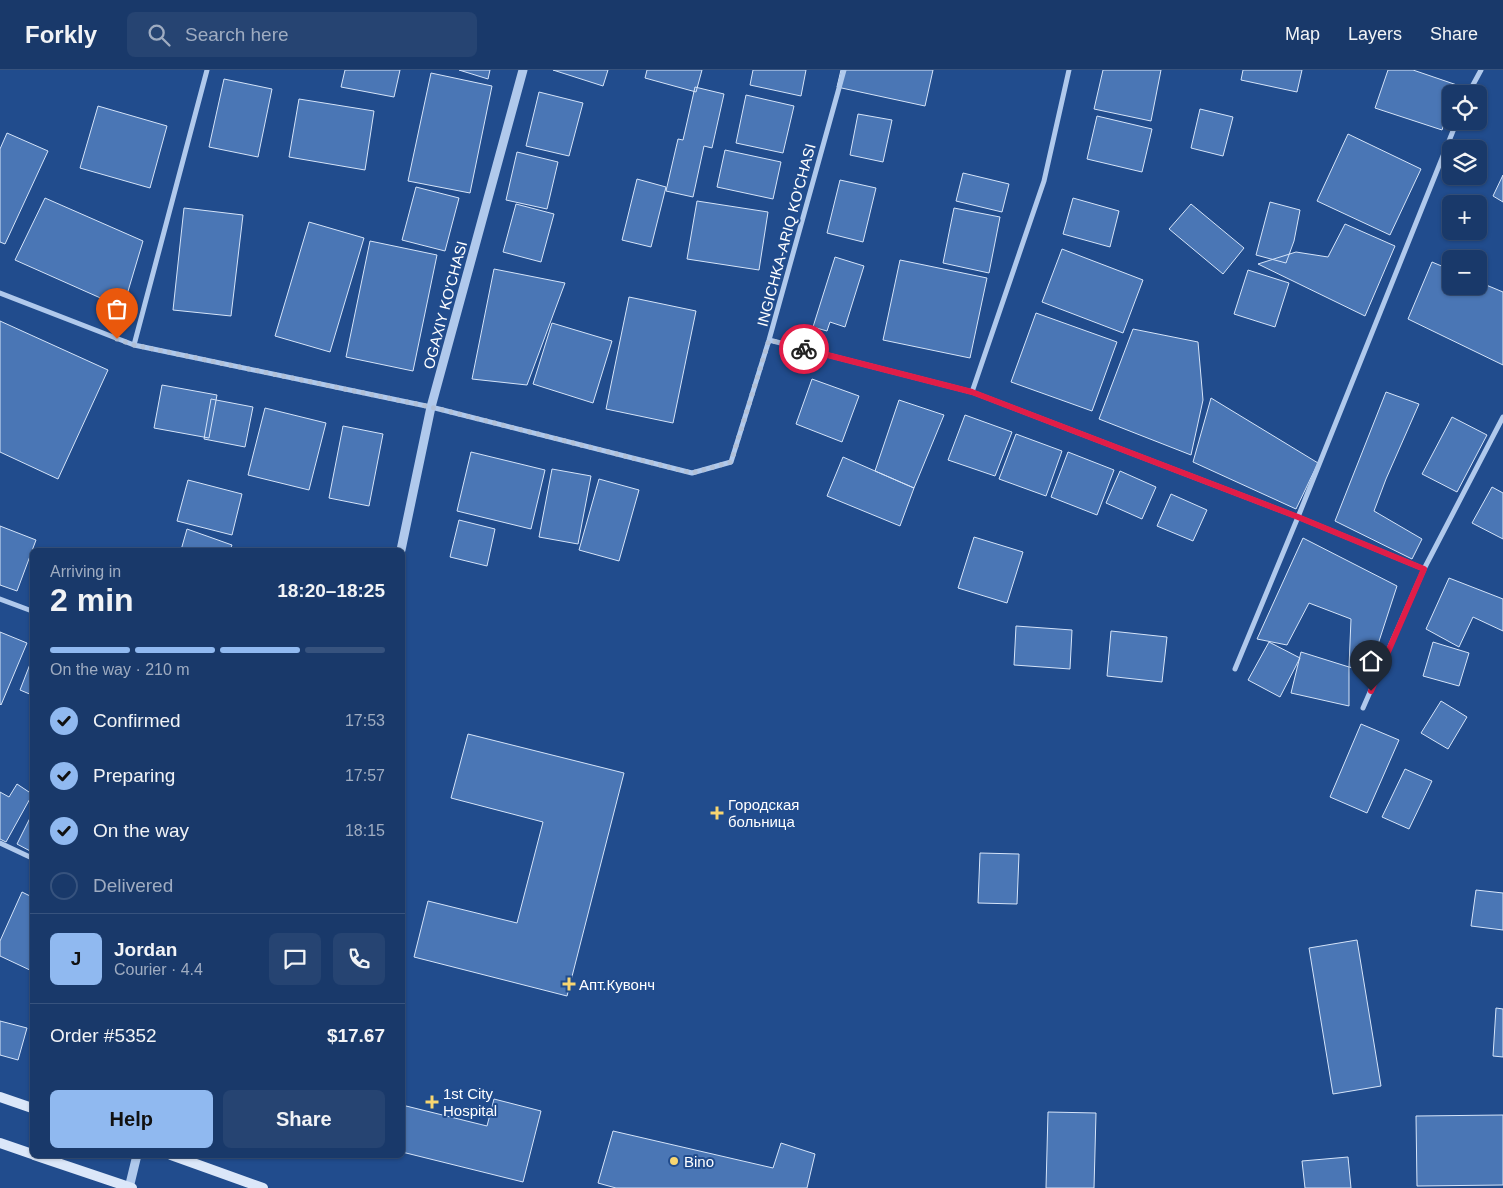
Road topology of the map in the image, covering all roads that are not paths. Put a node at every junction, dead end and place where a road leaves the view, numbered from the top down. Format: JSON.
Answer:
{"nodes":[{"id":1,"x":207,"y":70,"type":"edge"},
{"id":2,"x":523,"y":70,"type":"edge"},
{"id":3,"x":844,"y":70,"type":"edge"},
{"id":4,"x":1068,"y":70,"type":"edge"},
{"id":5,"x":1481,"y":70,"type":"edge"},
{"id":6,"x":1473,"y":85,"type":"edge"},
{"id":7,"x":1453,"y":130,"type":"edge"},
{"id":8,"x":0,"y":293,"type":"edge"},
{"id":9,"x":769,"y":340,"type":"junction"},
{"id":10,"x":134,"y":345,"type":"junction"},
{"id":11,"x":972,"y":392,"type":"junction"},
{"id":12,"x":431,"y":407,"type":"junction"},
{"id":13,"x":1503,"y":417,"type":"edge"},
{"id":14,"x":1298,"y":517,"type":"junction"},
{"id":15,"x":401,"y":548,"type":"edge"},
{"id":16,"x":1424,"y":569,"type":"junction"},
{"id":17,"x":0,"y":599,"type":"edge"},
{"id":18,"x":30,"y":611,"type":"edge"},
{"id":19,"x":1234,"y":669,"type":"dead end"},
{"id":20,"x":1363,"y":708,"type":"dead end"},
{"id":21,"x":0,"y":843,"type":"edge"},
{"id":22,"x":30,"y":857,"type":"edge"},
{"id":23,"x":0,"y":1097,"type":"edge"},
{"id":24,"x":30,"y":1107,"type":"edge"},
{"id":25,"x":0,"y":1144,"type":"edge"},
{"id":26,"x":30,"y":1154,"type":"edge"},
{"id":27,"x":42,"y":1158,"type":"edge"},
{"id":28,"x":136,"y":1158,"type":"edge"},
{"id":29,"x":179,"y":1158,"type":"edge"},
{"id":30,"x":130,"y":1188,"type":"edge"},
{"id":31,"x":263,"y":1188,"type":"edge"}],
"edges":[{"from":1,"to":10,"type":"street"},
{"from":2,"to":12,"type":"street","name":"OGAXIY KO'CHASI"},
{"from":3,"to":9,"type":"street","name":"INGICHKA-ARIQ KO'CHASI"},
{"from":4,"to":11,"type":"street"},
{"from":5,"to":6,"type":"street"},
{"from":7,"to":14,"type":"street"},
{"from":8,"to":10,"type":"street"},
{"from":9,"to":11,"type":"street"},
{"from":9,"to":12,"type":"street","name":"INGICHKA-ARIQ KO'CHASI"},
{"from":10,"to":12,"type":"street"},
{"from":11,"to":14,"type":"street"},
{"from":12,"to":15,"type":"street","name":"OGAXIY KO'CHASI"},
{"from":13,"to":16,"type":"street"},
{"from":14,"to":16,"type":"street"},
{"from":14,"to":19,"type":"street"},
{"from":16,"to":20,"type":"street"},
{"from":17,"to":18,"type":"street"},
{"from":21,"to":22,"type":"street"},
{"from":23,"to":24,"type":"main road"},
{"from":25,"to":26,"type":"main road"},
{"from":27,"to":30,"type":"main road"},
{"from":28,"to":30,"type":"street"},
{"from":29,"to":31,"type":"main road"}]}
